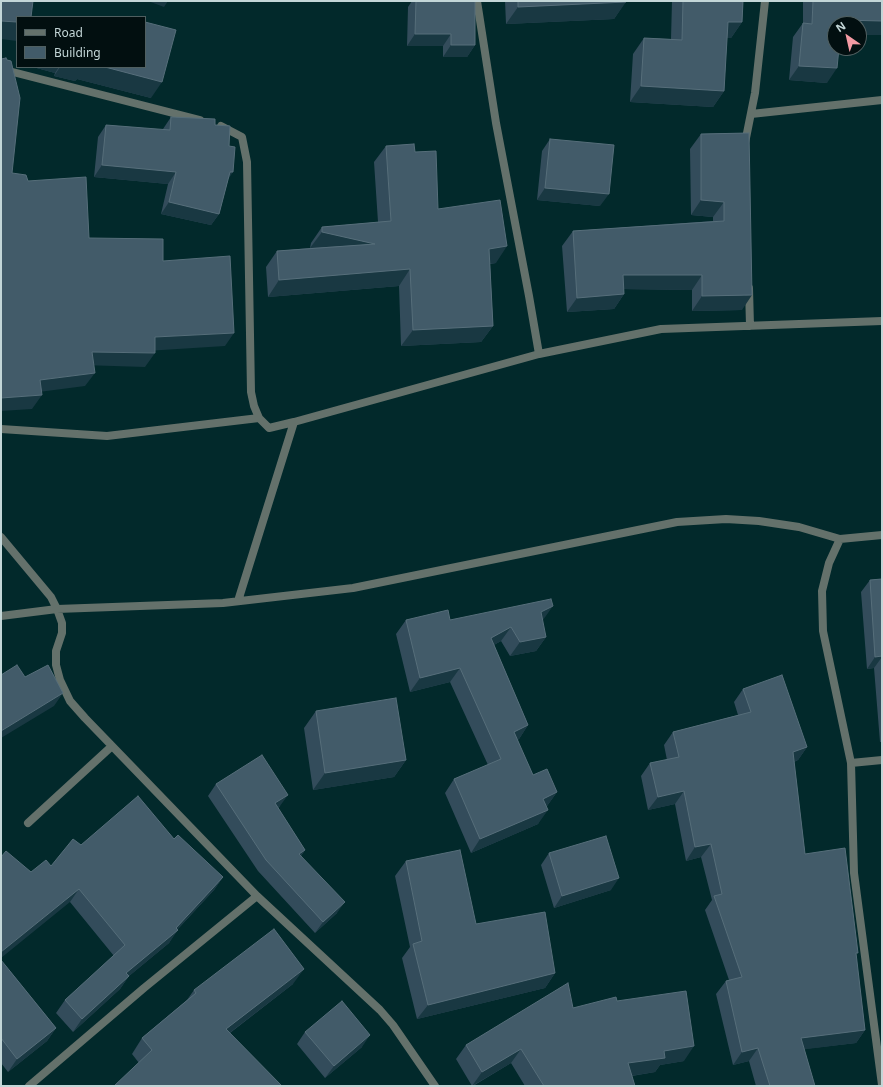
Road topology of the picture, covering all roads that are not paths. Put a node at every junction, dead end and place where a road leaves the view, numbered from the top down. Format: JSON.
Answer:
{"nodes":[{"id":1,"x":477,"y":1,"type":"edge"},
{"id":2,"x":765,"y":1,"type":"edge"},
{"id":3,"x":1,"y":69,"type":"edge"},
{"id":4,"x":882,"y":100,"type":"edge"},
{"id":5,"x":751,"y":114,"type":"junction"},
{"id":6,"x":744,"y":150,"type":"edge"},
{"id":7,"x":749,"y":279,"type":"edge"},
{"id":8,"x":882,"y":321,"type":"edge"},
{"id":9,"x":750,"y":326,"type":"junction"},
{"id":10,"x":538,"y":354,"type":"junction"},
{"id":11,"x":259,"y":418,"type":"junction"},
{"id":12,"x":294,"y":422,"type":"junction"},
{"id":13,"x":1,"y":429,"type":"edge"},
{"id":14,"x":882,"y":535,"type":"edge"},
{"id":15,"x":1,"y":537,"type":"edge"},
{"id":16,"x":840,"y":539,"type":"junction"},
{"id":17,"x":238,"y":601,"type":"junction"},
{"id":18,"x":57,"y":609,"type":"junction"},
{"id":19,"x":1,"y":616,"type":"edge"},
{"id":20,"x":112,"y":746,"type":"junction"},
{"id":21,"x":882,"y":760,"type":"edge"},
{"id":22,"x":851,"y":763,"type":"junction"},
{"id":23,"x":28,"y":823,"type":"dead end"},
{"id":24,"x":257,"y":896,"type":"junction"},
{"id":25,"x":882,"y":1085,"type":"edge"},
{"id":26,"x":30,"y":1086,"type":"edge"},
{"id":27,"x":435,"y":1086,"type":"edge"}],
"edges":[{"from":1,"to":10,"type":"street"},
{"from":2,"to":5,"type":"street"},
{"from":3,"to":11,"type":"street"},
{"from":4,"to":5,"type":"street"},
{"from":5,"to":6,"type":"street"},
{"from":7,"to":9,"type":"street"},
{"from":8,"to":9,"type":"street"},
{"from":9,"to":10,"type":"street"},
{"from":10,"to":12,"type":"street"},
{"from":11,"to":12,"type":"street"},
{"from":11,"to":13,"type":"street"},
{"from":12,"to":17,"type":"street"},
{"from":14,"to":16,"type":"street"},
{"from":15,"to":18,"type":"street"},
{"from":16,"to":17,"type":"street"},
{"from":16,"to":22,"type":"street"},
{"from":17,"to":18,"type":"street"},
{"from":18,"to":19,"type":"street"},
{"from":18,"to":20,"type":"street"},
{"from":20,"to":23,"type":"street"},
{"from":20,"to":24,"type":"street"},
{"from":21,"to":22,"type":"street"},
{"from":22,"to":25,"type":"street"},
{"from":24,"to":26,"type":"street"},
{"from":24,"to":27,"type":"street"}]}
